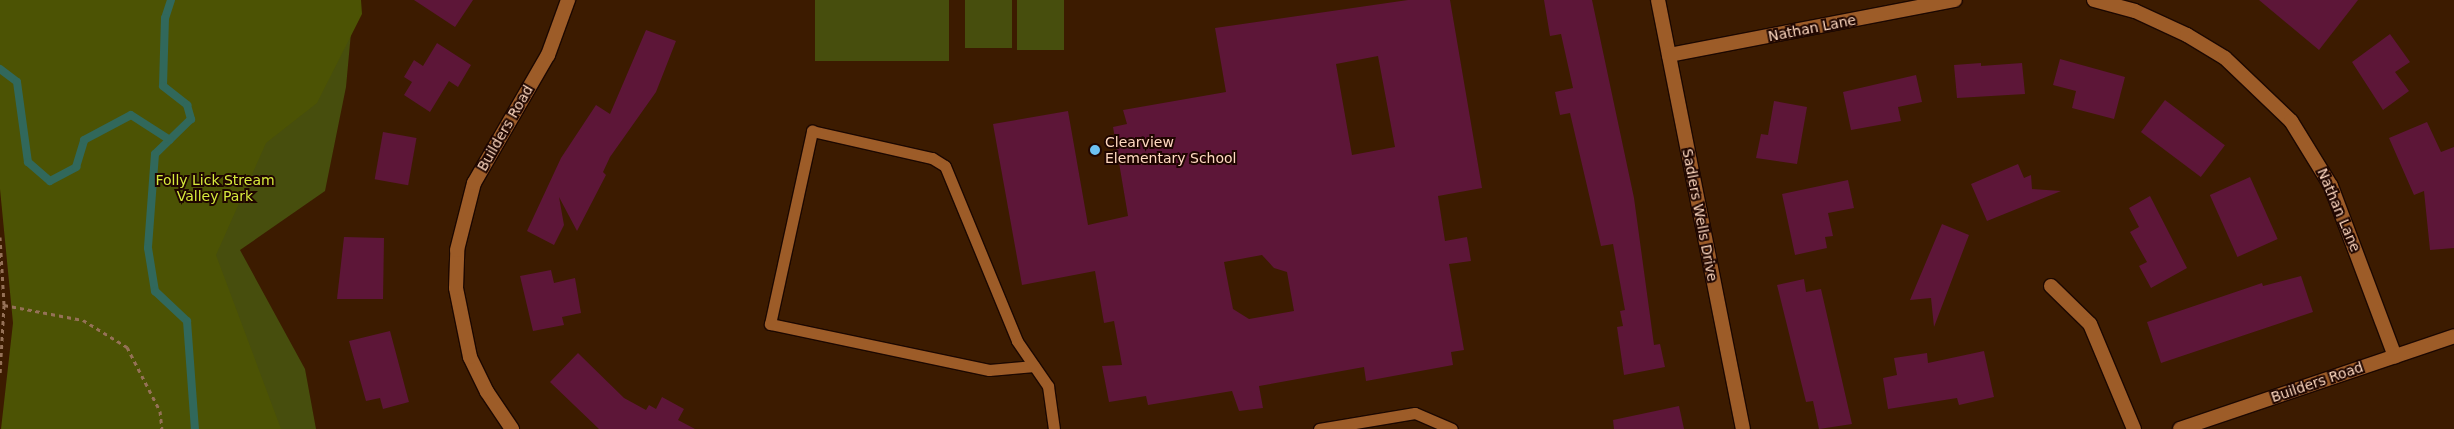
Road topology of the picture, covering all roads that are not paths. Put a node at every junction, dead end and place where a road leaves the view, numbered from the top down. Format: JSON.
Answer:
{"nodes":[{"id":1,"x":568,"y":0,"type":"edge"},
{"id":2,"x":1658,"y":0,"type":"edge"},
{"id":3,"x":1955,"y":0,"type":"edge"},
{"id":4,"x":2094,"y":0,"type":"edge"},
{"id":5,"x":1669,"y":56,"type":"junction"},
{"id":6,"x":2051,"y":286,"type":"dead end"},
{"id":7,"x":2454,"y":336,"type":"edge"},
{"id":8,"x":2394,"y":356,"type":"junction"},
{"id":9,"x":1034,"y":366,"type":"junction"},
{"id":10,"x":512,"y":429,"type":"edge"},
{"id":11,"x":1054,"y":429,"type":"edge"},
{"id":12,"x":1319,"y":429,"type":"edge"},
{"id":13,"x":1452,"y":429,"type":"edge"},
{"id":14,"x":1744,"y":429,"type":"edge"},
{"id":15,"x":2134,"y":429,"type":"edge"},
{"id":16,"x":2180,"y":429,"type":"edge"}],
"edges":[{"from":1,"to":10,"type":"street","name":"Builders Road"},
{"from":2,"to":5,"type":"street","name":"Sadlers Wells Drive"},
{"from":3,"to":5,"type":"street","name":"Nathan Lane"},
{"from":4,"to":8,"type":"street","name":"Nathan Lane"},
{"from":5,"to":14,"type":"street","name":"Sadlers Wells Drive"},
{"from":6,"to":15,"type":"street"},
{"from":7,"to":8,"type":"street","name":"Builders Road"},
{"from":8,"to":16,"type":"street","name":"Builders Road"},
{"from":9,"to":9,"type":"lane"},
{"from":9,"to":11,"type":"lane"},
{"from":12,"to":13,"type":"lane"}]}
